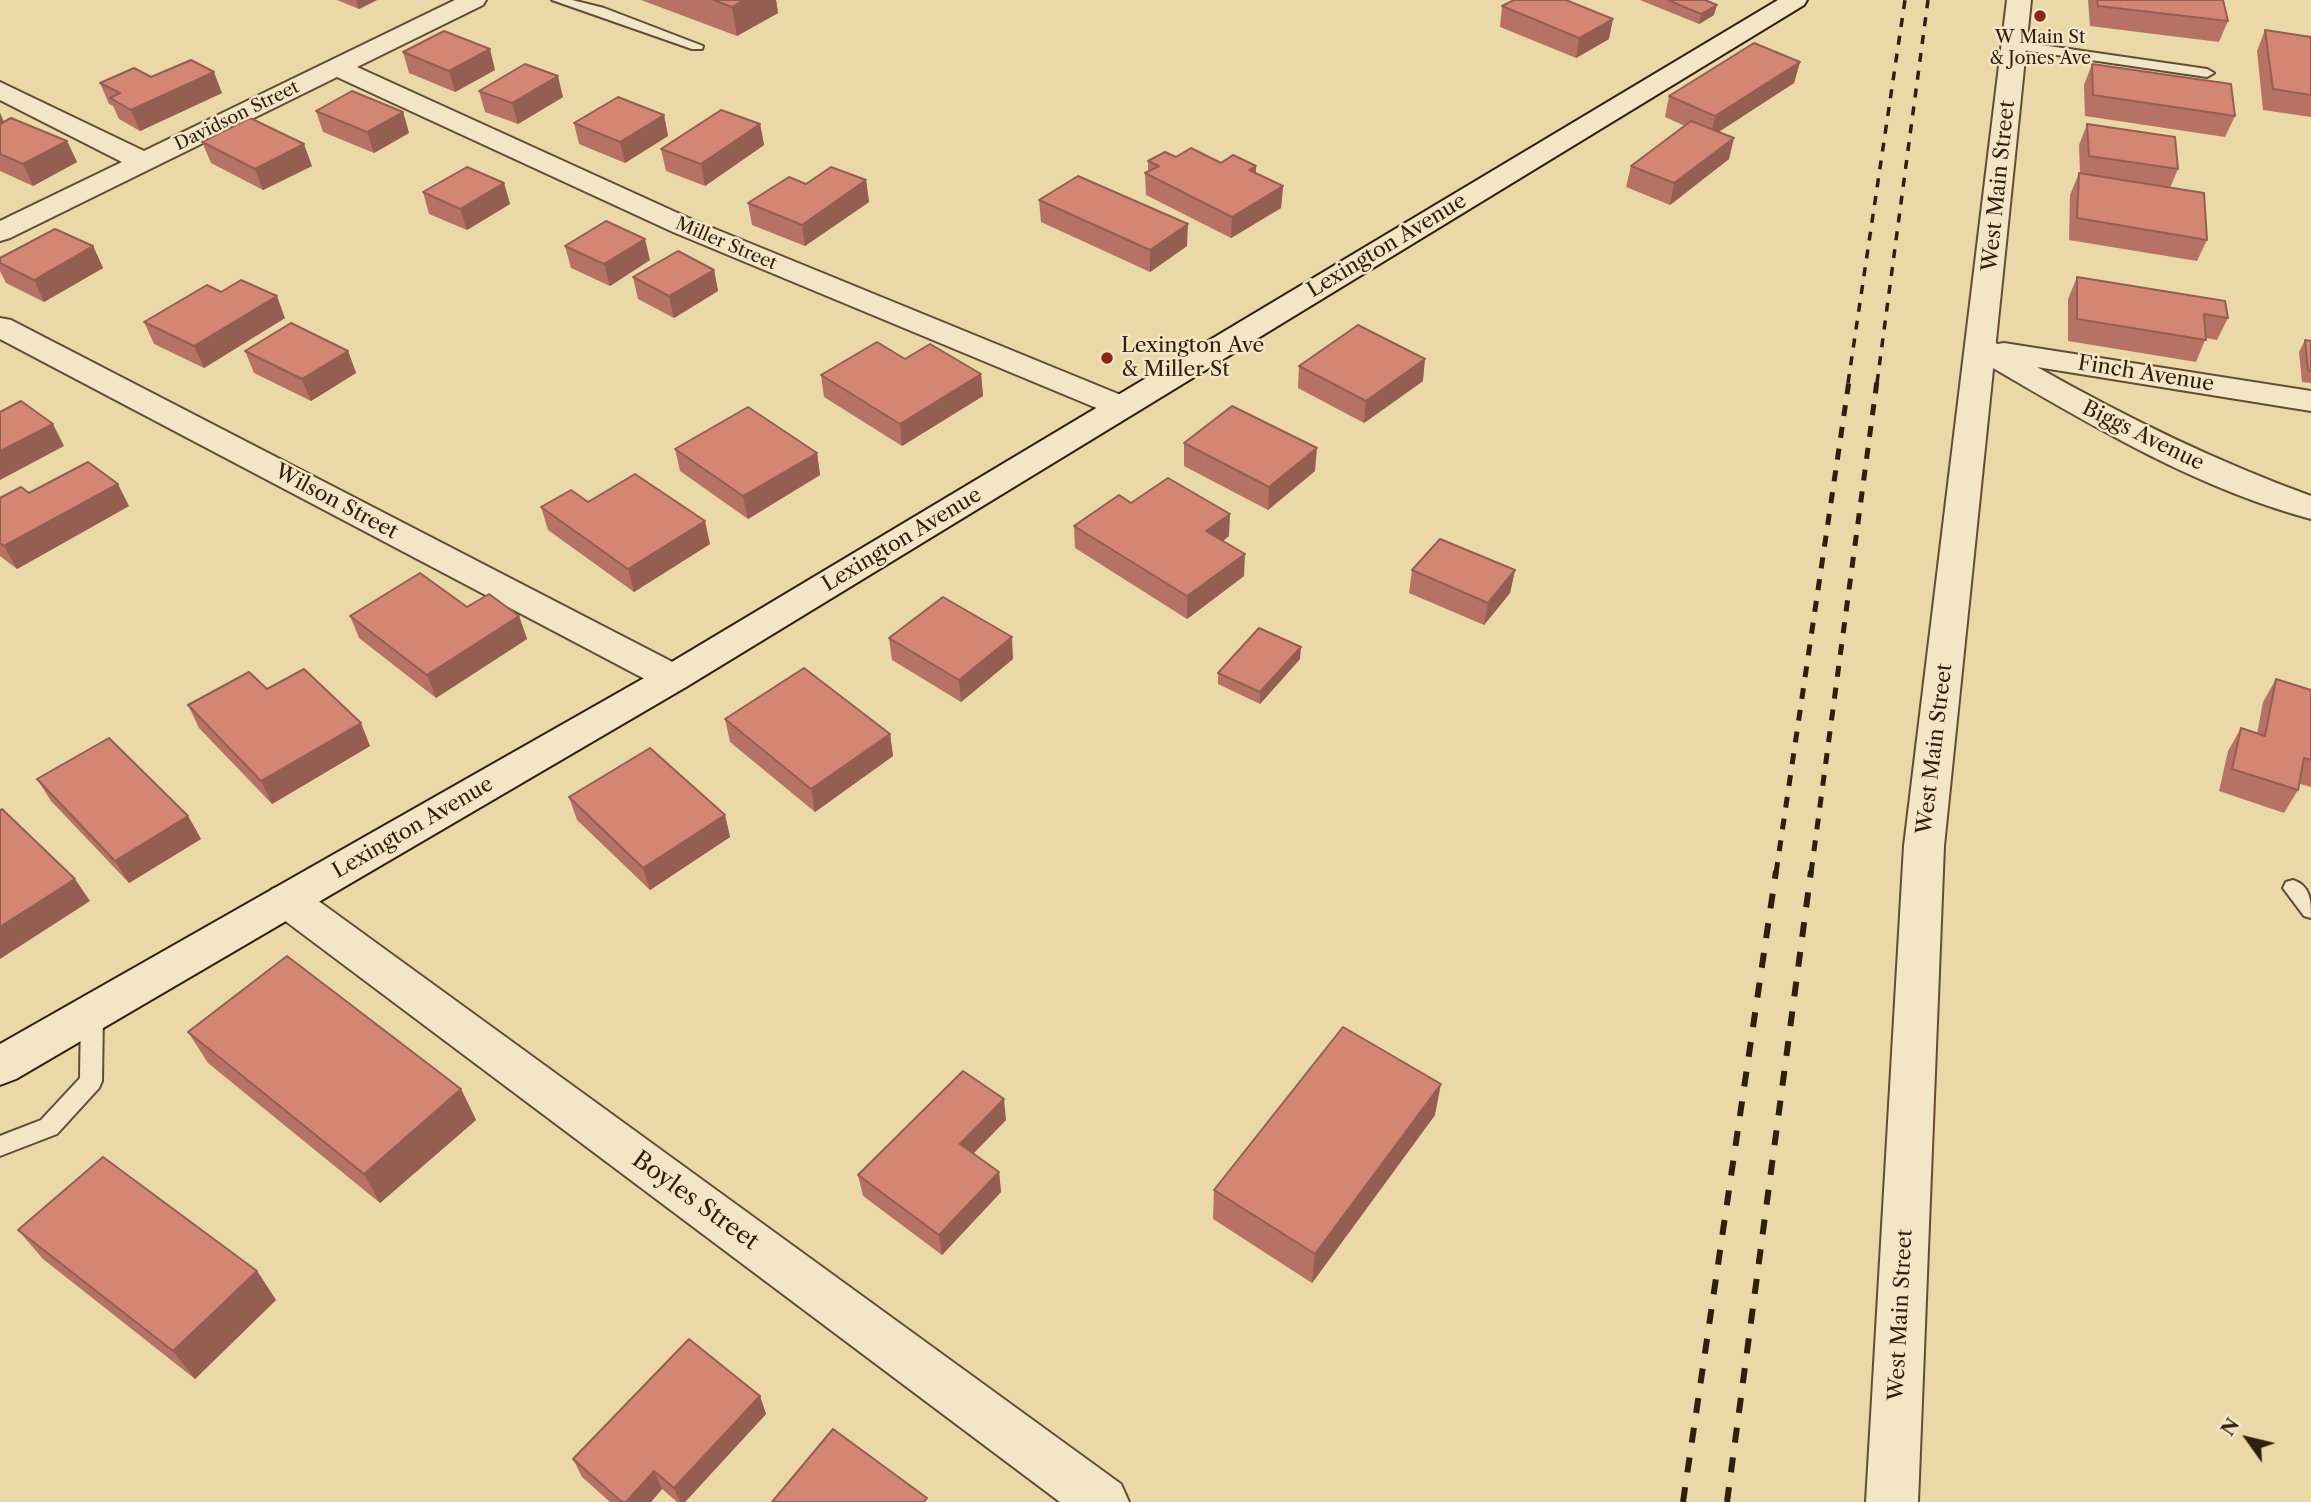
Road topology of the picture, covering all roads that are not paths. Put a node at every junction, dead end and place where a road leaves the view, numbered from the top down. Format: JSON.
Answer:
{"nodes":[{"id":1,"x":474,"y":0,"type":"edge"},
{"id":2,"x":558,"y":0,"type":"edge"},
{"id":3,"x":1796,"y":0,"type":"edge"},
{"id":4,"x":2019,"y":0,"type":"edge"},
{"id":5,"x":2014,"y":45,"type":"junction"},
{"id":6,"x":697,"y":46,"type":"dead end"},
{"id":7,"x":336,"y":67,"type":"junction"},
{"id":8,"x":2207,"y":74,"type":"dead end"},
{"id":9,"x":0,"y":90,"type":"edge"},
{"id":10,"x":144,"y":162,"type":"junction"},
{"id":11,"x":0,"y":232,"type":"edge"},
{"id":12,"x":0,"y":327,"type":"edge"},
{"id":13,"x":1982,"y":348,"type":"junction"},
{"id":14,"x":2311,"y":401,"type":"edge"},
{"id":15,"x":1122,"y":407,"type":"junction"},
{"id":16,"x":2311,"y":508,"type":"edge"},
{"id":17,"x":673,"y":678,"type":"junction"},
{"id":18,"x":2293,"y":888,"type":"dead end"},
{"id":19,"x":287,"y":900,"type":"junction"},
{"id":20,"x":2311,"y":910,"type":"edge"},
{"id":21,"x":92,"y":1013,"type":"junction"},
{"id":22,"x":0,"y":1066,"type":"edge"},
{"id":23,"x":0,"y":1146,"type":"edge"},
{"id":24,"x":1103,"y":1502,"type":"edge"},
{"id":25,"x":1892,"y":1502,"type":"edge"}],
"edges":[{"from":1,"to":7,"type":"street","name":"Davidson Street"},
{"from":2,"to":6,"type":"lane"},
{"from":3,"to":15,"type":"street","name":"Lexington Avenue"},
{"from":4,"to":5,"type":"street","name":"West Main Street"},
{"from":5,"to":8,"type":"lane"},
{"from":5,"to":13,"type":"street","name":"West Main Street"},
{"from":7,"to":10,"type":"street","name":"Davidson Street"},
{"from":7,"to":15,"type":"street","name":"Miller Street"},
{"from":9,"to":10,"type":"street"},
{"from":10,"to":11,"type":"street","name":"Davidson Street"},
{"from":12,"to":17,"type":"street","name":"Wilson Street"},
{"from":13,"to":14,"type":"street","name":"Finch Avenue"},
{"from":13,"to":16,"type":"street","name":"Biggs Avenue"},
{"from":13,"to":25,"type":"street","name":"West Main Street"},
{"from":15,"to":17,"type":"street","name":"Lexington Avenue"},
{"from":17,"to":19,"type":"street","name":"Lexington Avenue"},
{"from":18,"to":20,"type":"lane"},
{"from":19,"to":21,"type":"street","name":"Lexington Avenue"},
{"from":19,"to":24,"type":"street","name":"Boyles Street"},
{"from":21,"to":22,"type":"street","name":"Lexington Avenue"},
{"from":21,"to":23,"type":"lane"}]}
